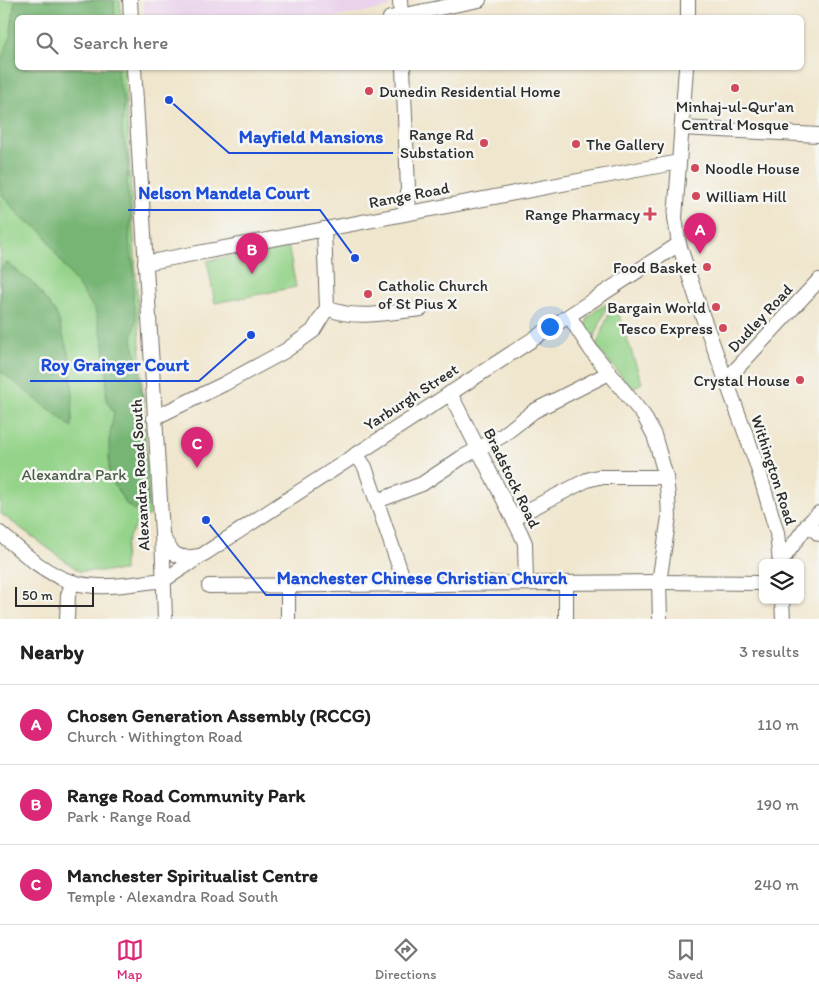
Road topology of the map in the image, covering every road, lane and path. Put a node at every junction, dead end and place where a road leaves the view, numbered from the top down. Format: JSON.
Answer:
{"nodes":[{"id":1,"x":130,"y":0,"type":"edge"},
{"id":2,"x":400,"y":0,"type":"edge"},
{"id":3,"x":479,"y":0,"type":"edge"},
{"id":4,"x":688,"y":0,"type":"edge"},
{"id":5,"x":131,"y":15,"type":"edge"},
{"id":6,"x":397,"y":15,"type":"edge"},
{"id":7,"x":407,"y":15,"type":"edge"},
{"id":8,"x":688,"y":15,"type":"edge"},
{"id":9,"x":134,"y":70,"type":"edge"},
{"id":10,"x":403,"y":70,"type":"edge"},
{"id":11,"x":686,"y":70,"type":"edge"},
{"id":12,"x":681,"y":128,"type":"junction"},
{"id":13,"x":819,"y":135,"type":"edge"},
{"id":14,"x":679,"y":162,"type":"junction"},
{"id":15,"x":409,"y":213,"type":"junction"},
{"id":16,"x":324,"y":229,"type":"junction"},
{"id":17,"x":679,"y":244,"type":"junction"},
{"id":18,"x":145,"y":263,"type":"junction"},
{"id":19,"x":819,"y":280,"type":"edge"},
{"id":20,"x":327,"y":308,"type":"junction"},
{"id":21,"x":420,"y":309,"type":"dead end"},
{"id":22,"x":569,"y":316,"type":"junction"},
{"id":23,"x":609,"y":373,"type":"junction"},
{"id":24,"x":726,"y":380,"type":"junction"},
{"id":25,"x":450,"y":393,"type":"junction"},
{"id":26,"x":154,"y":418,"type":"junction"},
{"id":27,"x":478,"y":449,"type":"junction"},
{"id":28,"x":356,"y":454,"type":"junction"},
{"id":29,"x":666,"y":477,"type":"junction"},
{"id":30,"x":377,"y":501,"type":"junction"},
{"id":31,"x":819,"y":513,"type":"edge"},
{"id":32,"x":513,"y":518,"type":"junction"},
{"id":33,"x":808,"y":524,"type":"junction"},
{"id":34,"x":0,"y":532,"type":"edge"},
{"id":35,"x":819,"y":534,"type":"edge"},
{"id":36,"x":162,"y":537,"type":"junction"},
{"id":37,"x":202,"y":555,"type":"junction"},
{"id":38,"x":780,"y":559,"type":"edge"},
{"id":39,"x":783,"y":559,"type":"edge"},
{"id":40,"x":164,"y":580,"type":"junction"},
{"id":41,"x":73,"y":582,"type":"junction"},
{"id":42,"x":660,"y":582,"type":"junction"},
{"id":43,"x":526,"y":583,"type":"junction"},
{"id":44,"x":566,"y":583,"type":"junction"},
{"id":45,"x":759,"y":583,"type":"edge"},
{"id":46,"x":405,"y":584,"type":"junction"},
{"id":47,"x":209,"y":586,"type":"dead end"},
{"id":48,"x":288,"y":586,"type":"junction"},
{"id":49,"x":782,"y":604,"type":"edge"},
{"id":50,"x":67,"y":619,"type":"edge"},
{"id":51,"x":165,"y":619,"type":"edge"},
{"id":52,"x":288,"y":619,"type":"edge"},
{"id":53,"x":566,"y":619,"type":"edge"},
{"id":54,"x":660,"y":619,"type":"edge"},
{"id":55,"x":783,"y":619,"type":"edge"}],
"edges":[{"from":1,"to":5,"type":"street"},
{"from":2,"to":6,"type":"street"},
{"from":3,"to":7,"type":"street"},
{"from":4,"to":8,"type":"street"},
{"from":9,"to":18,"type":"street","name":"Alexandra Road South"},
{"from":10,"to":15,"type":"street"},
{"from":11,"to":12,"type":"street","name":"Withington Road"},
{"from":12,"to":13,"type":"street"},
{"from":12,"to":14,"type":"street","name":"Withington Road"},
{"from":14,"to":15,"type":"street","name":"Range Road"},
{"from":14,"to":17,"type":"street","name":"Withington Road"},
{"from":15,"to":16,"type":"street","name":"Range Road"},
{"from":16,"to":18,"type":"street","name":"Range Road"},
{"from":16,"to":20,"type":"street"},
{"from":17,"to":22,"type":"street","name":"Yarburgh Street"},
{"from":17,"to":24,"type":"street","name":"Withington Road"},
{"from":18,"to":26,"type":"street","name":"Alexandra Road South"},
{"from":19,"to":24,"type":"street","name":"Dudley Road"},
{"from":20,"to":21,"type":"street"},
{"from":20,"to":26,"type":"street"},
{"from":22,"to":23,"type":"street"},
{"from":22,"to":25,"type":"street","name":"Yarburgh Street"},
{"from":23,"to":27,"type":"street"},
{"from":23,"to":29,"type":"street"},
{"from":24,"to":38,"type":"street","name":"Withington Road"},
{"from":25,"to":27,"type":"street","name":"Bradstock Road"},
{"from":25,"to":28,"type":"street","name":"Yarburgh Street"},
{"from":26,"to":36,"type":"street","name":"Alexandra Road South"},
{"from":27,"to":30,"type":"street"},
{"from":27,"to":32,"type":"street","name":"Bradstock Road"},
{"from":28,"to":30,"type":"street"},
{"from":28,"to":37,"type":"street","name":"Yarburgh Street"},
{"from":29,"to":32,"type":"street"},
{"from":29,"to":42,"type":"street"},
{"from":30,"to":46,"type":"street"},
{"from":31,"to":33,"type":"street"},
{"from":32,"to":43,"type":"street","name":"Bradstock Road"},
{"from":33,"to":35,"type":"street"},
{"from":33,"to":39,"type":"street"},
{"from":34,"to":41,"type":"street"},
{"from":36,"to":37,"type":"street"},
{"from":36,"to":40,"type":"street","name":"Alexandra Road South"},
{"from":37,"to":40,"type":"street","name":"Yarburgh Street"},
{"from":40,"to":41,"type":"street"},
{"from":40,"to":51,"type":"street","name":"Alexandra Road South"},
{"from":41,"to":50,"type":"street"},
{"from":42,"to":44,"type":"street"},
{"from":42,"to":45,"type":"street"},
{"from":42,"to":54,"type":"street"},
{"from":43,"to":44,"type":"street"},
{"from":43,"to":46,"type":"street"},
{"from":44,"to":53,"type":"street"},
{"from":46,"to":48,"type":"street"},
{"from":47,"to":48,"type":"street"},
{"from":48,"to":52,"type":"street"},
{"from":49,"to":55,"type":"street"}]}
